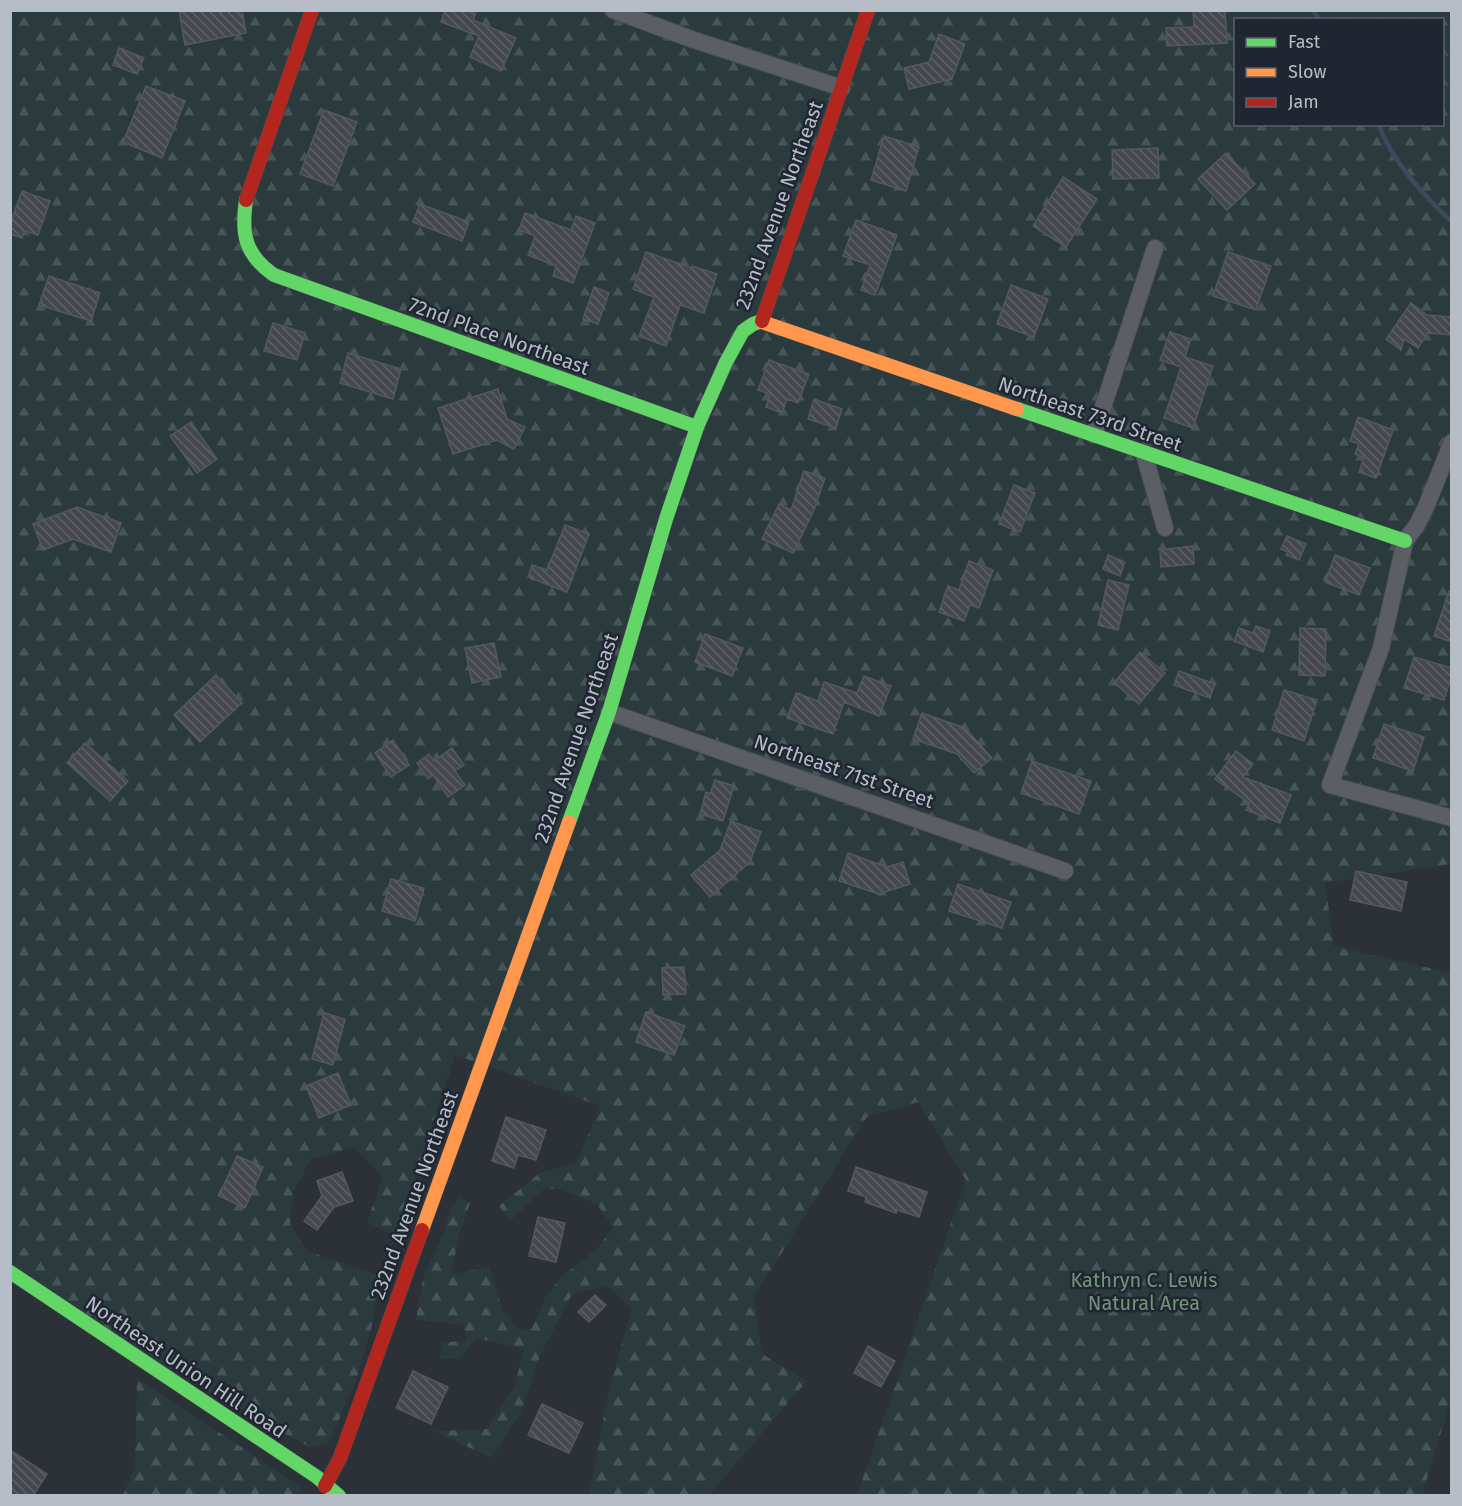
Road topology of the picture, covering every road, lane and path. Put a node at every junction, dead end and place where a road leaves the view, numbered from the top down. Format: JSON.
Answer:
{"nodes":[{"id":1,"x":312,"y":10,"type":"edge"},
{"id":2,"x":613,"y":10,"type":"edge"},
{"id":3,"x":868,"y":10,"type":"edge"},
{"id":4,"x":842,"y":88,"type":"junction"},
{"id":5,"x":1155,"y":248,"type":"dead end"},
{"id":6,"x":762,"y":322,"type":"junction"},
{"id":7,"x":697,"y":427,"type":"junction"},
{"id":8,"x":1094,"y":435,"type":"junction"},
{"id":9,"x":1452,"y":442,"type":"edge"},
{"id":10,"x":1144,"y":454,"type":"junction"},
{"id":11,"x":1165,"y":528,"type":"dead end"},
{"id":12,"x":1405,"y":541,"type":"junction"},
{"id":13,"x":609,"y":712,"type":"junction"},
{"id":14,"x":1452,"y":818,"type":"edge"},
{"id":15,"x":1065,"y":871,"type":"dead end"},
{"id":16,"x":10,"y":1272,"type":"edge"},
{"id":17,"x":325,"y":1486,"type":"junction"},
{"id":18,"x":339,"y":1496,"type":"edge"}],
"edges":[{"from":1,"to":7,"type":"street","name":"72nd Place Northeast"},
{"from":2,"to":4,"type":"street"},
{"from":3,"to":4,"type":"street","name":"232nd Avenue Northeast"},
{"from":4,"to":6,"type":"street","name":"232nd Avenue Northeast"},
{"from":5,"to":8,"type":"street"},
{"from":6,"to":7,"type":"street","name":"232nd Avenue Northeast"},
{"from":6,"to":8,"type":"street","name":"Northeast 73rd Street"},
{"from":7,"to":13,"type":"street","name":"232nd Avenue Northeast"},
{"from":8,"to":10,"type":"street","name":"Northeast 73rd Street"},
{"from":9,"to":12,"type":"street"},
{"from":10,"to":11,"type":"street"},
{"from":10,"to":12,"type":"street","name":"Northeast 73rd Street"},
{"from":12,"to":14,"type":"street"},
{"from":13,"to":15,"type":"street","name":"Northeast 71st Street"},
{"from":13,"to":17,"type":"street","name":"232nd Avenue Northeast"},
{"from":16,"to":17,"type":"street","name":"Northeast Union Hill Road"},
{"from":17,"to":18,"type":"street","name":"Northeast Union Hill Road"}]}
